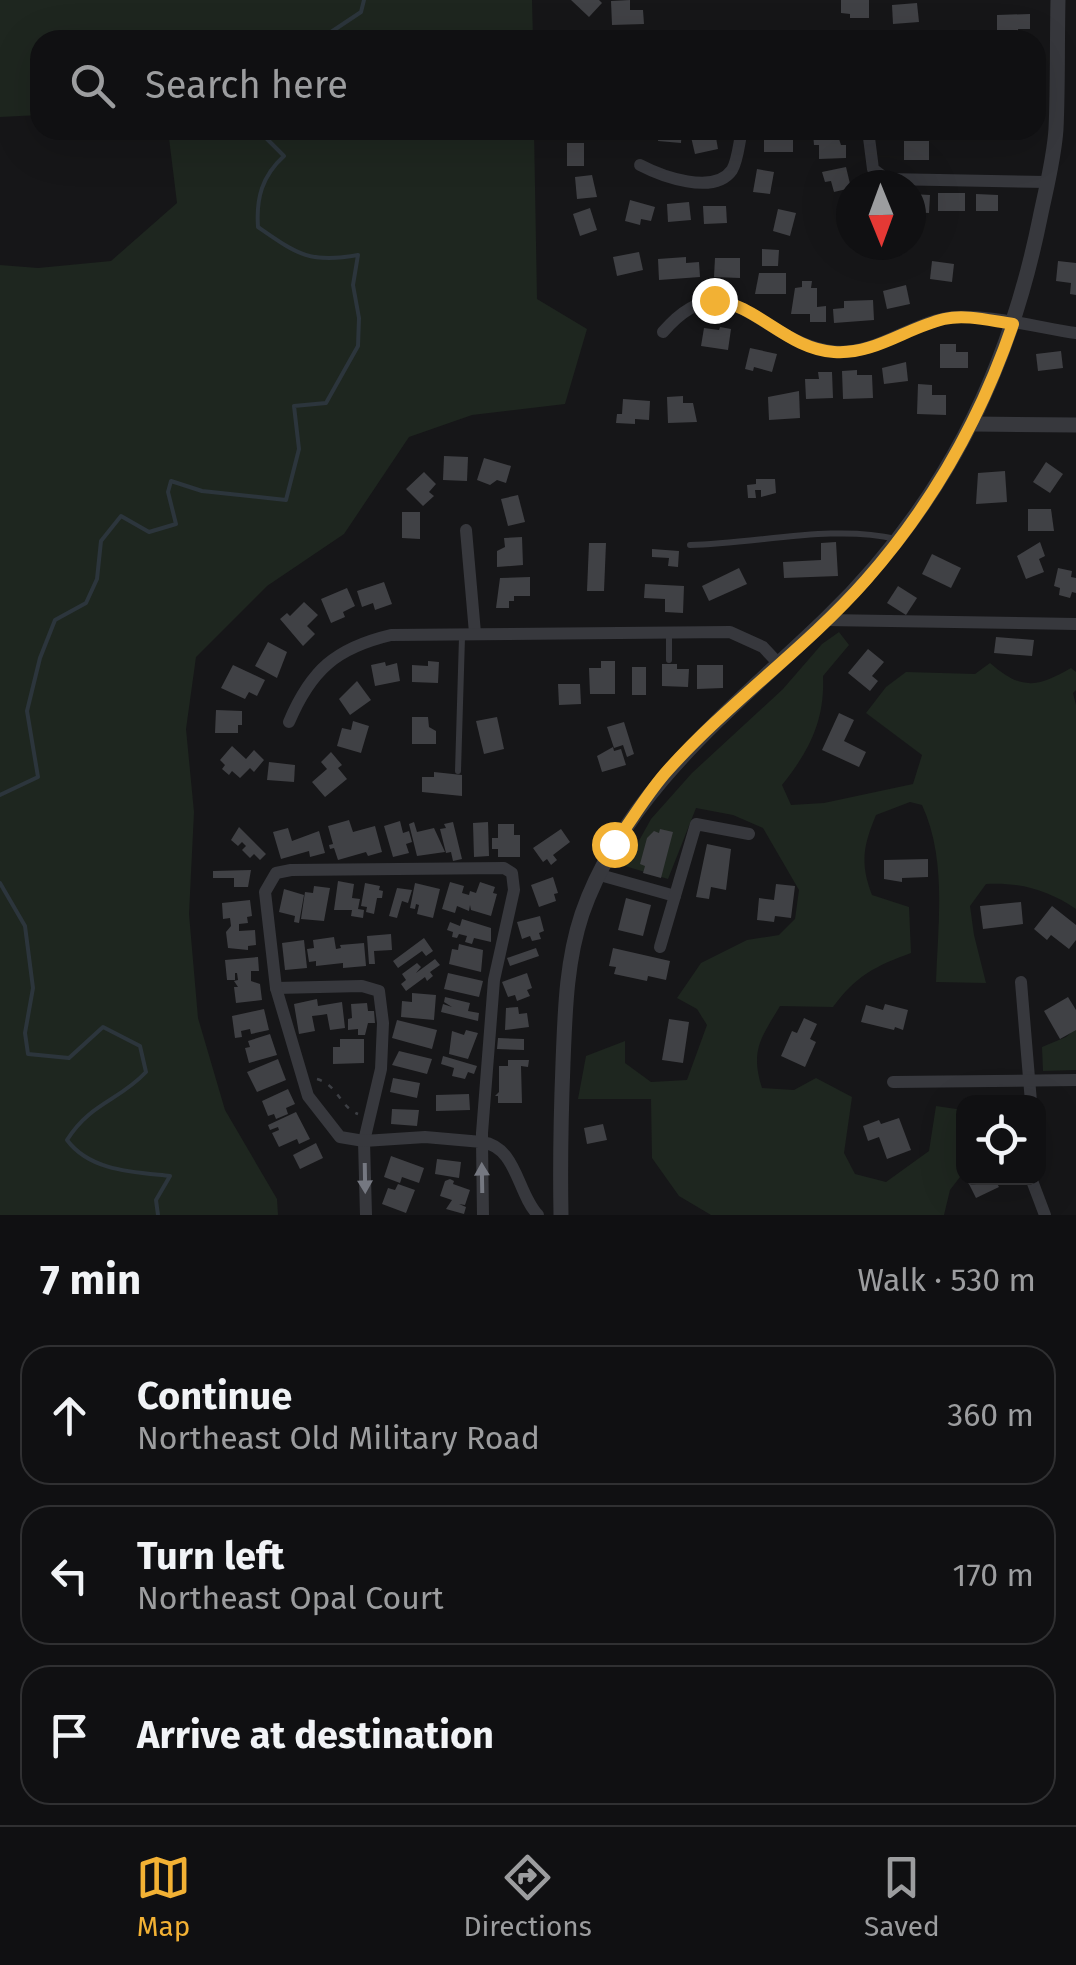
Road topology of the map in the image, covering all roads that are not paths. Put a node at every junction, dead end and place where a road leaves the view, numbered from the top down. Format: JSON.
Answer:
{"nodes":[{"id":1,"x":1058,"y":0,"type":"edge"},
{"id":2,"x":740,"y":140,"type":"edge"},
{"id":3,"x":869,"y":140,"type":"edge"},
{"id":4,"x":640,"y":164,"type":"dead end"},
{"id":5,"x":1047,"y":182,"type":"junction"},
{"id":6,"x":1013,"y":324,"type":"junction"},
{"id":7,"x":663,"y":332,"type":"dead end"},
{"id":8,"x":1076,"y":332,"type":"edge"},
{"id":9,"x":972,"y":424,"type":"junction"},
{"id":10,"x":1076,"y":425,"type":"edge"},
{"id":11,"x":466,"y":530,"type":"dead end"},
{"id":12,"x":898,"y":540,"type":"junction"},
{"id":13,"x":690,"y":544,"type":"dead end"},
{"id":14,"x":825,"y":620,"type":"junction"},
{"id":15,"x":1076,"y":624,"type":"edge"},
{"id":16,"x":669,"y":632,"type":"junction"},
{"id":17,"x":468,"y":633,"type":"junction"},
{"id":18,"x":669,"y":660,"type":"dead end"},
{"id":19,"x":779,"y":664,"type":"junction"},
{"id":20,"x":289,"y":722,"type":"dead end"},
{"id":21,"x":458,"y":770,"type":"dead end"},
{"id":22,"x":749,"y":834,"type":"dead end"},
{"id":23,"x":600,"y":874,"type":"junction"},
{"id":24,"x":675,"y":896,"type":"junction"},
{"id":25,"x":660,"y":947,"type":"dead end"},
{"id":26,"x":1020,"y":982,"type":"dead end"},
{"id":27,"x":276,"y":988,"type":"junction"},
{"id":28,"x":1076,"y":1080,"type":"edge"},
{"id":29,"x":1031,"y":1081,"type":"junction"},
{"id":30,"x":892,"y":1082,"type":"dead end"},
{"id":31,"x":1030,"y":1095,"type":"edge"},
{"id":32,"x":364,"y":1141,"type":"junction"},
{"id":33,"x":482,"y":1142,"type":"junction"},
{"id":34,"x":1034,"y":1185,"type":"edge"},
{"id":35,"x":366,"y":1215,"type":"edge"},
{"id":36,"x":483,"y":1215,"type":"edge"},
{"id":37,"x":538,"y":1215,"type":"edge"},
{"id":38,"x":560,"y":1215,"type":"edge"},
{"id":39,"x":1044,"y":1215,"type":"edge"}],
"edges":[{"from":1,"to":5,"type":"street"},
{"from":2,"to":4,"type":"street"},
{"from":3,"to":5,"type":"street"},
{"from":5,"to":6,"type":"street"},
{"from":6,"to":7,"type":"street"},
{"from":6,"to":8,"type":"street"},
{"from":6,"to":9,"type":"street"},
{"from":9,"to":10,"type":"street"},
{"from":9,"to":12,"type":"street"},
{"from":11,"to":17,"type":"street"},
{"from":12,"to":13,"type":"lane"},
{"from":12,"to":14,"type":"street"},
{"from":14,"to":15,"type":"street"},
{"from":14,"to":19,"type":"street"},
{"from":16,"to":17,"type":"street"},
{"from":16,"to":18,"type":"lane"},
{"from":16,"to":19,"type":"street"},
{"from":17,"to":20,"type":"street"},
{"from":17,"to":21,"type":"lane"},
{"from":19,"to":23,"type":"street"},
{"from":22,"to":24,"type":"street"},
{"from":23,"to":24,"type":"street"},
{"from":23,"to":38,"type":"street"},
{"from":24,"to":25,"type":"street"},
{"from":26,"to":29,"type":"street"},
{"from":27,"to":32,"type":"street"},
{"from":27,"to":32,"type":"street"},
{"from":27,"to":33,"type":"street"},
{"from":28,"to":29,"type":"street"},
{"from":29,"to":30,"type":"street"},
{"from":29,"to":31,"type":"street"},
{"from":32,"to":33,"type":"street"},
{"from":32,"to":35,"type":"street","one_way":true},
{"from":36,"to":33,"type":"street","one_way":true},
{"from":33,"to":37,"type":"street"},
{"from":34,"to":39,"type":"street"}]}
